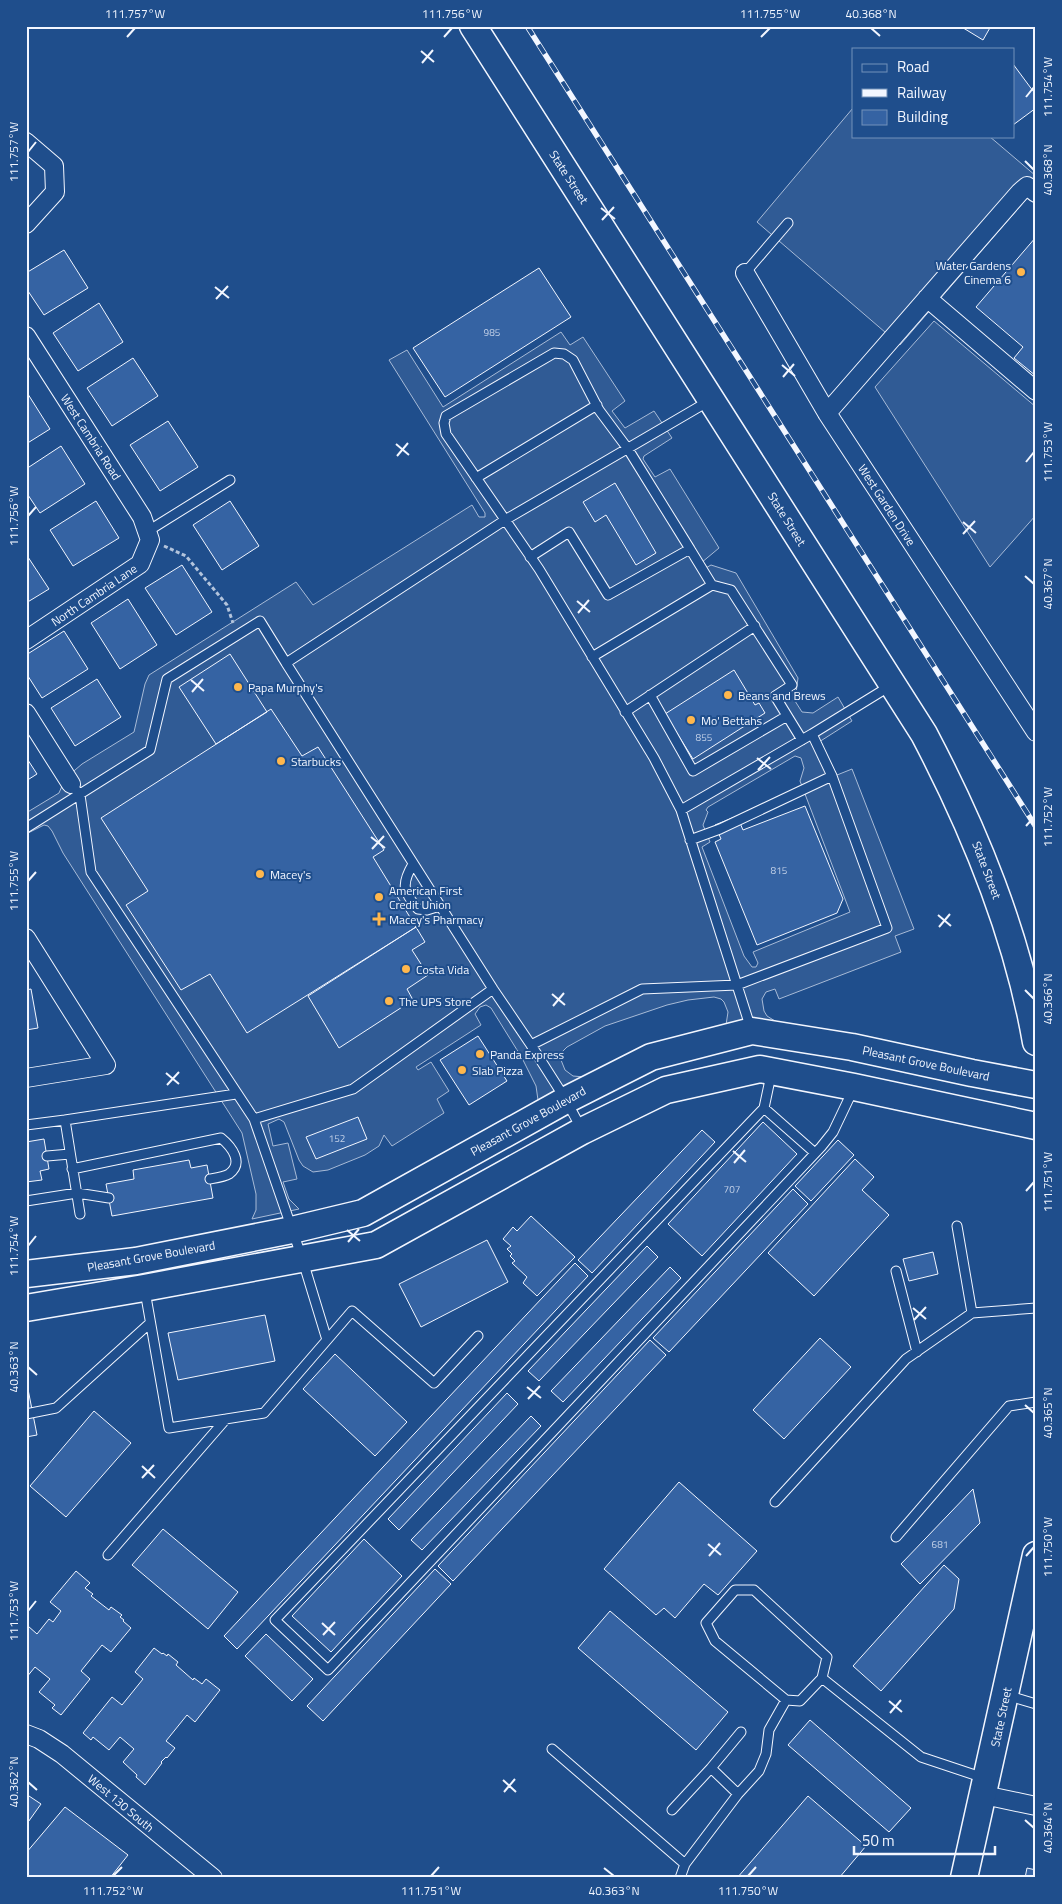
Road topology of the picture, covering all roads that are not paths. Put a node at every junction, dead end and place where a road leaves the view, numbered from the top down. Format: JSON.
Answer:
{"nodes":[{"id":1,"x":472,"y":26,"type":"edge"},
{"id":2,"x":26,"y":142,"type":"edge"},
{"id":3,"x":1036,"y":193,"type":"edge"},
{"id":4,"x":788,"y":222,"type":"dead end"},
{"id":5,"x":26,"y":224,"type":"edge"},
{"id":6,"x":745,"y":273,"type":"joint"},
{"id":7,"x":927,"y":298,"type":"junction"},
{"id":8,"x":26,"y":336,"type":"edge"},
{"id":9,"x":1036,"y":391,"type":"edge"},
{"id":10,"x":712,"y":400,"type":"junction"},
{"id":11,"x":597,"y":405,"type":"junction"},
{"id":12,"x":827,"y":413,"type":"junction"},
{"id":13,"x":628,"y":449,"type":"junction"},
{"id":14,"x":476,"y":478,"type":"junction"},
{"id":15,"x":230,"y":480,"type":"dead end"},
{"id":16,"x":505,"y":520,"type":"junction"},
{"id":17,"x":149,"y":535,"type":"junction"},
{"id":18,"x":690,"y":549,"type":"junction"},
{"id":19,"x":530,"y":557,"type":"junction"},
{"id":20,"x":712,"y":585,"type":"junction"},
{"id":21,"x":755,"y":626,"type":"junction"},
{"id":22,"x":26,"y":640,"type":"edge"},
{"id":23,"x":592,"y":657,"type":"junction"},
{"id":24,"x":286,"y":663,"type":"junction"},
{"id":25,"x":892,"y":685,"type":"junction"},
{"id":26,"x":650,"y":696,"type":"junction"},
{"id":27,"x":625,"y":712,"type":"junction"},
{"id":28,"x":26,"y":713,"type":"edge"},
{"id":29,"x":788,"y":716,"type":"junction"},
{"id":30,"x":1036,"y":732,"type":"edge"},
{"id":31,"x":812,"y":734,"type":"junction"},
{"id":32,"x":802,"y":740,"type":"junction"},
{"id":33,"x":832,"y":776,"type":"junction"},
{"id":34,"x":76,"y":790,"type":"junction"},
{"id":35,"x":681,"y":810,"type":"junction"},
{"id":36,"x":26,"y":828,"type":"edge"},
{"id":37,"x":690,"y":840,"type":"junction"},
{"id":38,"x":413,"y":864,"type":"junction"},
{"id":39,"x":440,"y":906,"type":"junction"},
{"id":40,"x":26,"y":938,"type":"edge"},
{"id":41,"x":738,"y":985,"type":"junction"},
{"id":42,"x":492,"y":988,"type":"junction"},
{"id":43,"x":752,"y":1031,"type":"junction"},
{"id":44,"x":1036,"y":1042,"type":"edge"},
{"id":45,"x":530,"y":1045,"type":"junction"},
{"id":46,"x":772,"y":1072,"type":"junction"},
{"id":47,"x":26,"y":1078,"type":"edge"},
{"id":48,"x":1036,"y":1084,"type":"edge"},
{"id":49,"x":854,"y":1087,"type":"junction"},
{"id":50,"x":236,"y":1094,"type":"junction"},
{"id":51,"x":566,"y":1100,"type":"junction"},
{"id":52,"x":764,"y":1108,"type":"junction"},
{"id":53,"x":254,"y":1119,"type":"junction"},
{"id":54,"x":65,"y":1120,"type":"junction"},
{"id":55,"x":26,"y":1125,"type":"edge"},
{"id":56,"x":1036,"y":1126,"type":"edge"},
{"id":57,"x":582,"y":1130,"type":"junction"},
{"id":58,"x":815,"y":1153,"type":"junction"},
{"id":59,"x":70,"y":1154,"type":"junction"},
{"id":60,"x":47,"y":1156,"type":"dead end"},
{"id":61,"x":72,"y":1169,"type":"junction"},
{"id":62,"x":210,"y":1179,"type":"dead end"},
{"id":63,"x":77,"y":1193,"type":"junction"},
{"id":64,"x":109,"y":1198,"type":"dead end"},
{"id":65,"x":26,"y":1201,"type":"edge"},
{"id":66,"x":80,"y":1214,"type":"dead end"},
{"id":67,"x":957,"y":1226,"type":"dead end"},
{"id":68,"x":292,"y":1230,"type":"junction"},
{"id":69,"x":302,"y":1258,"type":"junction"},
{"id":70,"x":896,"y":1271,"type":"dead end"},
{"id":71,"x":26,"y":1274,"type":"edge"},
{"id":72,"x":144,"y":1288,"type":"junction"},
{"id":73,"x":26,"y":1308,"type":"edge"},
{"id":74,"x":1036,"y":1308,"type":"edge"},
{"id":75,"x":972,"y":1313,"type":"junction"},
{"id":76,"x":150,"y":1323,"type":"junction"},
{"id":77,"x":478,"y":1336,"type":"dead end"},
{"id":78,"x":327,"y":1340,"type":"junction"},
{"id":79,"x":917,"y":1352,"type":"junction"},
{"id":80,"x":1036,"y":1402,"type":"edge"},
{"id":81,"x":26,"y":1414,"type":"edge"},
{"id":82,"x":226,"y":1419,"type":"junction"},
{"id":83,"x":775,"y":1502,"type":"dead end"},
{"id":84,"x":896,"y":1537,"type":"dead end"},
{"id":85,"x":108,"y":1554,"type":"dead end"},
{"id":86,"x":1036,"y":1555,"type":"edge"},
{"id":87,"x":822,"y":1678,"type":"junction"},
{"id":88,"x":1006,"y":1695,"type":"junction"},
{"id":89,"x":786,"y":1700,"type":"junction"},
{"id":90,"x":1036,"y":1704,"type":"edge"},
{"id":91,"x":741,"y":1732,"type":"dead end"},
{"id":92,"x":26,"y":1734,"type":"edge"},
{"id":93,"x":552,"y":1750,"type":"dead end"},
{"id":94,"x":710,"y":1768,"type":"junction"},
{"id":95,"x":985,"y":1787,"type":"junction"},
{"id":96,"x":738,"y":1794,"type":"junction"},
{"id":97,"x":1036,"y":1806,"type":"edge"},
{"id":98,"x":672,"y":1810,"type":"dead end"},
{"id":99,"x":685,"y":1864,"type":"junction"},
{"id":100,"x":213,"y":1878,"type":"edge"},
{"id":101,"x":680,"y":1878,"type":"edge"},
{"id":102,"x":964,"y":1878,"type":"edge"}],
"edges":[{"from":1,"to":10,"type":"main road","name":"State Street"},
{"from":2,"to":5,"type":"street"},
{"from":3,"to":7,"type":"street"},
{"from":4,"to":6,"type":"lane"},
{"from":6,"to":12,"type":"street","name":"West Garden Drive"},
{"from":7,"to":9,"type":"street"},
{"from":7,"to":12,"type":"street"},
{"from":8,"to":17,"type":"street","name":"West Cambria Road"},
{"from":10,"to":13,"type":"lane"},
{"from":10,"to":25,"type":"main road","name":"State Street"},
{"from":11,"to":13,"type":"lane"},
{"from":11,"to":14,"type":"lane"},
{"from":11,"to":14,"type":"lane"},
{"from":12,"to":30,"type":"street","name":"West Garden Drive"},
{"from":13,"to":16,"type":"lane"},
{"from":13,"to":18,"type":"lane"},
{"from":14,"to":16,"type":"lane"},
{"from":15,"to":17,"type":"lane"},
{"from":16,"to":19,"type":"lane"},
{"from":16,"to":24,"type":"lane"},
{"from":17,"to":22,"type":"street","name":"North Cambria Lane"},
{"from":18,"to":19,"type":"lane"},
{"from":18,"to":20,"type":"lane"},
{"from":19,"to":23,"type":"lane"},
{"from":20,"to":21,"type":"lane"},
{"from":20,"to":23,"type":"lane"},
{"from":21,"to":26,"type":"lane"},
{"from":21,"to":29,"type":"lane"},
{"from":23,"to":27,"type":"lane"},
{"from":24,"to":34,"type":"lane"},
{"from":24,"to":38,"type":"lane"},
{"from":25,"to":31,"type":"lane"},
{"from":25,"to":44,"type":"main road","name":"State Street"},
{"from":26,"to":27,"type":"lane"},
{"from":26,"to":29,"type":"lane"},
{"from":27,"to":35,"type":"lane"},
{"from":28,"to":34,"type":"street"},
{"from":29,"to":32,"type":"lane"},
{"from":31,"to":32,"type":"lane"},
{"from":31,"to":33,"type":"lane"},
{"from":32,"to":35,"type":"lane"},
{"from":33,"to":37,"type":"lane"},
{"from":33,"to":41,"type":"lane"},
{"from":34,"to":36,"type":"lane"},
{"from":34,"to":50,"type":"lane"},
{"from":35,"to":37,"type":"lane"},
{"from":37,"to":41,"type":"lane"},
{"from":38,"to":39,"type":"lane"},
{"from":38,"to":39,"type":"lane"},
{"from":39,"to":42,"type":"lane"},
{"from":40,"to":47,"type":"street"},
{"from":41,"to":43,"type":"lane"},
{"from":41,"to":45,"type":"lane"},
{"from":42,"to":45,"type":"lane"},
{"from":42,"to":53,"type":"lane"},
{"from":43,"to":48,"type":"main road","name":"Pleasant Grove Boulevard"},
{"from":43,"to":51,"type":"main road","name":"Pleasant Grove Boulevard"},
{"from":45,"to":51,"type":"lane"},
{"from":46,"to":49,"type":"main road"},
{"from":46,"to":52,"type":"lane"},
{"from":46,"to":57,"type":"main road"},
{"from":49,"to":56,"type":"main road"},
{"from":49,"to":58,"type":"lane"},
{"from":50,"to":53,"type":"lane"},
{"from":50,"to":54,"type":"lane"},
{"from":51,"to":57,"type":"lane"},
{"from":51,"to":68,"type":"main road","name":"Pleasant Grove Boulevard"},
{"from":52,"to":58,"type":"lane"},
{"from":52,"to":58,"type":"lane"},
{"from":53,"to":68,"type":"lane"},
{"from":54,"to":55,"type":"lane"},
{"from":54,"to":59,"type":"lane"},
{"from":57,"to":69,"type":"main road"},
{"from":59,"to":60,"type":"lane"},
{"from":59,"to":61,"type":"lane"},
{"from":61,"to":62,"type":"lane"},
{"from":61,"to":63,"type":"lane"},
{"from":63,"to":64,"type":"lane"},
{"from":63,"to":65,"type":"lane"},
{"from":63,"to":66,"type":"lane"},
{"from":67,"to":75,"type":"lane"},
{"from":68,"to":69,"type":"lane"},
{"from":68,"to":71,"type":"main road","name":"Pleasant Grove Boulevard"},
{"from":69,"to":72,"type":"main road"},
{"from":69,"to":78,"type":"lane"},
{"from":70,"to":79,"type":"lane"},
{"from":72,"to":73,"type":"main road"},
{"from":72,"to":76,"type":"lane"},
{"from":74,"to":75,"type":"lane"},
{"from":75,"to":79,"type":"lane"},
{"from":76,"to":81,"type":"lane"},
{"from":76,"to":82,"type":"lane"},
{"from":77,"to":78,"type":"lane"},
{"from":78,"to":82,"type":"lane"},
{"from":79,"to":83,"type":"lane"},
{"from":80,"to":84,"type":"lane"},
{"from":82,"to":85,"type":"lane"},
{"from":86,"to":88,"type":"main road","name":"State Street"},
{"from":87,"to":89,"type":"lane"},
{"from":87,"to":89,"type":"lane"},
{"from":87,"to":95,"type":"lane"},
{"from":88,"to":90,"type":"lane"},
{"from":88,"to":95,"type":"main road","name":"State Street"},
{"from":89,"to":96,"type":"lane"},
{"from":91,"to":94,"type":"lane"},
{"from":92,"to":100,"type":"street","name":"West 130 South"},
{"from":93,"to":99,"type":"lane"},
{"from":94,"to":96,"type":"lane"},
{"from":94,"to":98,"type":"lane"},
{"from":95,"to":97,"type":"street"},
{"from":95,"to":102,"type":"main road","name":"State Street"},
{"from":96,"to":99,"type":"lane"},
{"from":99,"to":101,"type":"lane"}]}
